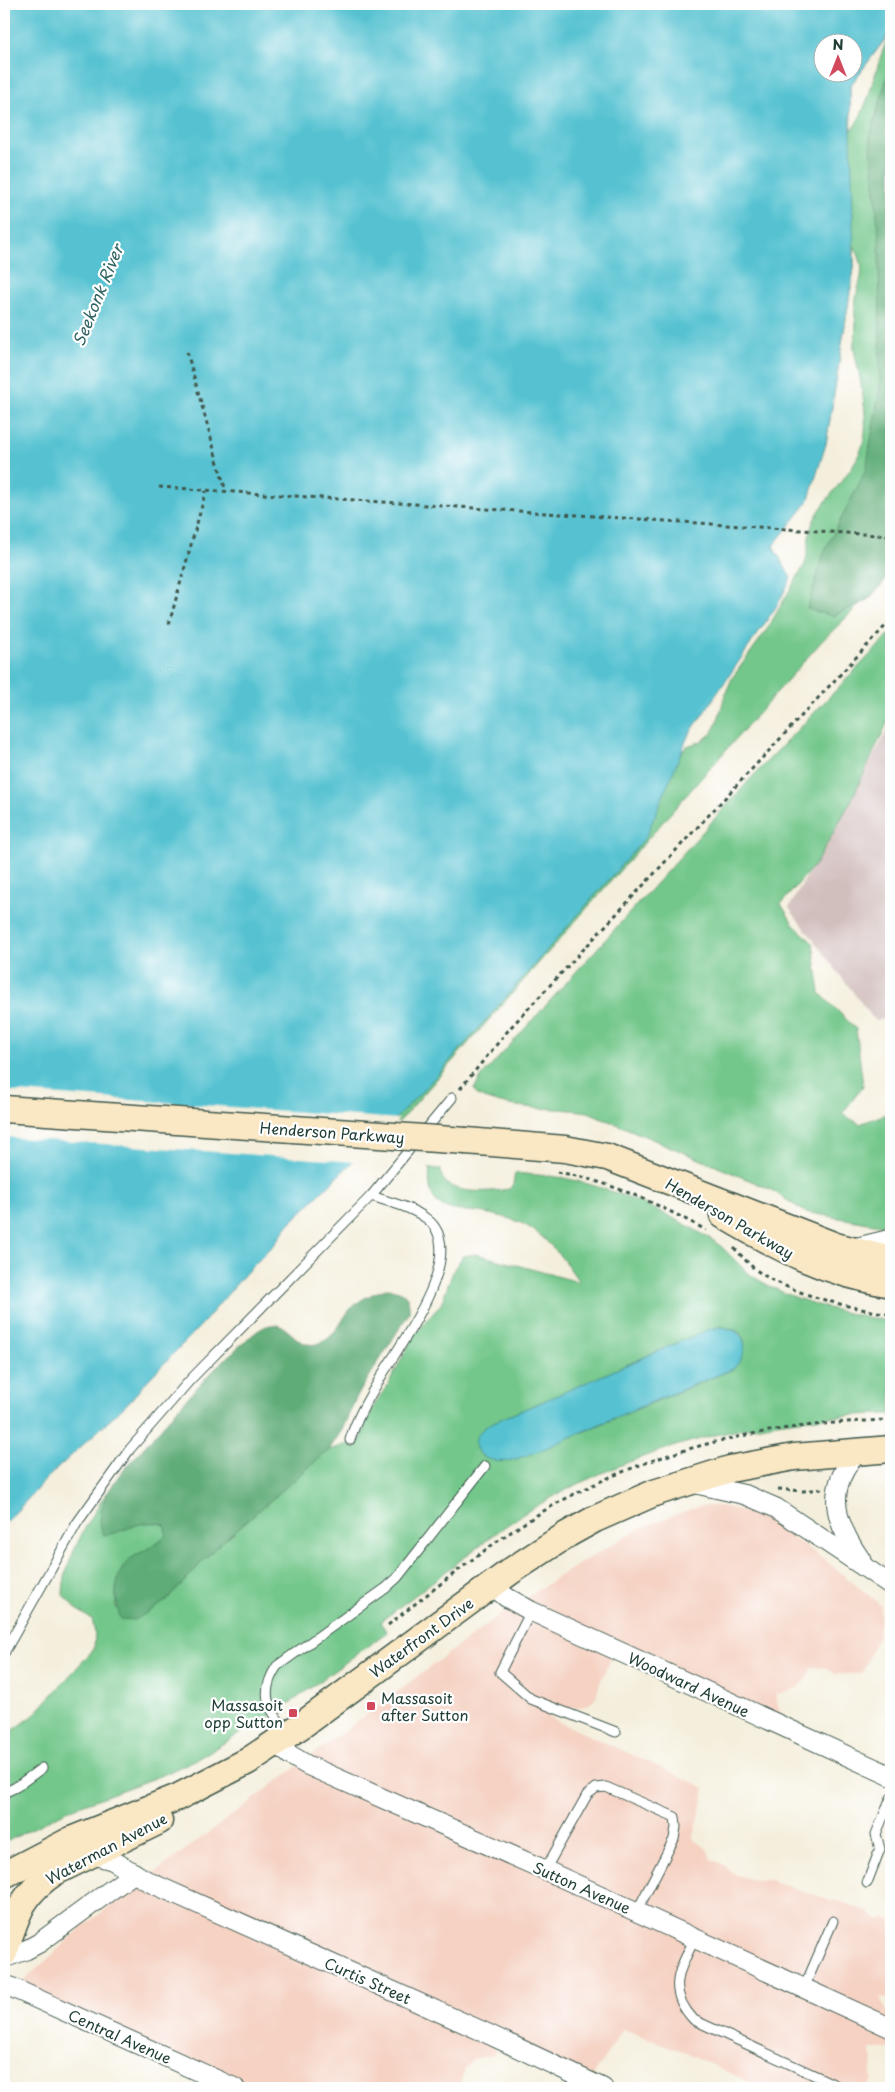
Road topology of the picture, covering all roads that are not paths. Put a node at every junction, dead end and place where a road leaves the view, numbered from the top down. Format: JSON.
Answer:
{"nodes":[{"id":1,"x":452,"y":1098,"type":"road end"},
{"id":2,"x":4,"y":1109,"type":"edge"},
{"id":3,"x":656,"y":1175,"type":"junction"},
{"id":4,"x":371,"y":1196,"type":"junction"},
{"id":5,"x":891,"y":1238,"type":"edge"},
{"id":6,"x":846,"y":1249,"type":"junction"},
{"id":7,"x":891,"y":1260,"type":"edge"},
{"id":8,"x":891,"y":1284,"type":"edge"},
{"id":9,"x":350,"y":1440,"type":"dead end"},
{"id":10,"x":891,"y":1449,"type":"edge"},
{"id":11,"x":857,"y":1453,"type":"junction"},
{"id":12,"x":891,"y":1455,"type":"edge"},
{"id":13,"x":485,"y":1466,"type":"dead end"},
{"id":14,"x":684,"y":1482,"type":"junction"},
{"id":15,"x":870,"y":1570,"type":"junction"},
{"id":16,"x":492,"y":1585,"type":"junction"},
{"id":17,"x":891,"y":1585,"type":"edge"},
{"id":18,"x":531,"y":1610,"type":"junction"},
{"id":19,"x":4,"y":1654,"type":"edge"},
{"id":20,"x":616,"y":1732,"type":"dead end"},
{"id":21,"x":283,"y":1738,"type":"junction"},
{"id":22,"x":42,"y":1768,"type":"dead end"},
{"id":23,"x":891,"y":1776,"type":"edge"},
{"id":24,"x":210,"y":1782,"type":"junction"},
{"id":25,"x":4,"y":1793,"type":"edge"},
{"id":26,"x":891,"y":1798,"type":"edge"},
{"id":27,"x":133,"y":1833,"type":"junction"},
{"id":28,"x":90,"y":1854,"type":"junction"},
{"id":29,"x":545,"y":1870,"type":"junction"},
{"id":30,"x":134,"y":1873,"type":"junction"},
{"id":31,"x":4,"y":1876,"type":"edge"},
{"id":32,"x":867,"y":1883,"type":"dead end"},
{"id":33,"x":637,"y":1912,"type":"junction"},
{"id":34,"x":833,"y":1920,"type":"dead end"},
{"id":35,"x":695,"y":1938,"type":"junction"},
{"id":36,"x":4,"y":1953,"type":"edge"},
{"id":37,"x":4,"y":1958,"type":"edge"},
{"id":38,"x":4,"y":1984,"type":"edge"},
{"id":39,"x":804,"y":1988,"type":"junction"},
{"id":40,"x":891,"y":2028,"type":"edge"},
{"id":41,"x":840,"y":2087,"type":"edge"},
{"id":42,"x":235,"y":2088,"type":"edge"},
{"id":43,"x":603,"y":2088,"type":"edge"}],
"edges":[{"from":1,"to":4,"type":"lane"},
{"from":2,"to":3,"type":"main road","name":"Henderson Parkway","bridge":true},
{"from":3,"to":6,"type":"main road","name":"Henderson Parkway"},
{"from":3,"to":8,"type":"main road","name":"Henderson Parkway"},
{"from":4,"to":9,"type":"lane"},
{"from":4,"to":19,"type":"lane"},
{"from":5,"to":6,"type":"street"},
{"from":6,"to":7,"type":"main road","name":"Henderson Parkway"},
{"from":10,"to":11,"type":"main road","name":"Waterfront Drive"},
{"from":11,"to":12,"type":"main road","name":"Waterfront Drive"},
{"from":11,"to":14,"type":"main road","name":"Waterfront Drive"},
{"from":11,"to":15,"type":"street"},
{"from":13,"to":21,"type":"lane"},
{"from":14,"to":15,"type":"street"},
{"from":14,"to":16,"type":"main road","name":"Waterfront Drive"},
{"from":15,"to":17,"type":"street"},
{"from":16,"to":18,"type":"street","name":"Woodward Avenue"},
{"from":16,"to":21,"type":"main road","name":"Waterfront Drive"},
{"from":18,"to":20,"type":"lane"},
{"from":18,"to":23,"type":"street","name":"Woodward Avenue"},
{"from":21,"to":24,"type":"main road","name":"Waterfront Drive"},
{"from":21,"to":29,"type":"street","name":"Sutton Avenue"},
{"from":22,"to":25,"type":"lane"},
{"from":24,"to":27,"type":"main road","name":"Waterman Avenue"},
{"from":24,"to":31,"type":"main road","name":"Waterfront Drive"},
{"from":26,"to":32,"type":"lane"},
{"from":27,"to":28,"type":"main road","name":"Waterman Avenue"},
{"from":27,"to":30,"type":"street"},
{"from":28,"to":30,"type":"street","name":"Curtis Street"},
{"from":28,"to":36,"type":"main road","name":"Waterman Avenue"},
{"from":29,"to":33,"type":"street","name":"Sutton Avenue"},
{"from":29,"to":33,"type":"lane"},
{"from":30,"to":37,"type":"street"},
{"from":30,"to":43,"type":"street","name":"Curtis Street"},
{"from":33,"to":35,"type":"street","name":"Sutton Avenue"},
{"from":34,"to":39,"type":"lane"},
{"from":35,"to":39,"type":"street","name":"Sutton Avenue"},
{"from":35,"to":41,"type":"lane"},
{"from":38,"to":42,"type":"street","name":"Central Avenue"},
{"from":39,"to":40,"type":"street","name":"Sutton Avenue"}]}
